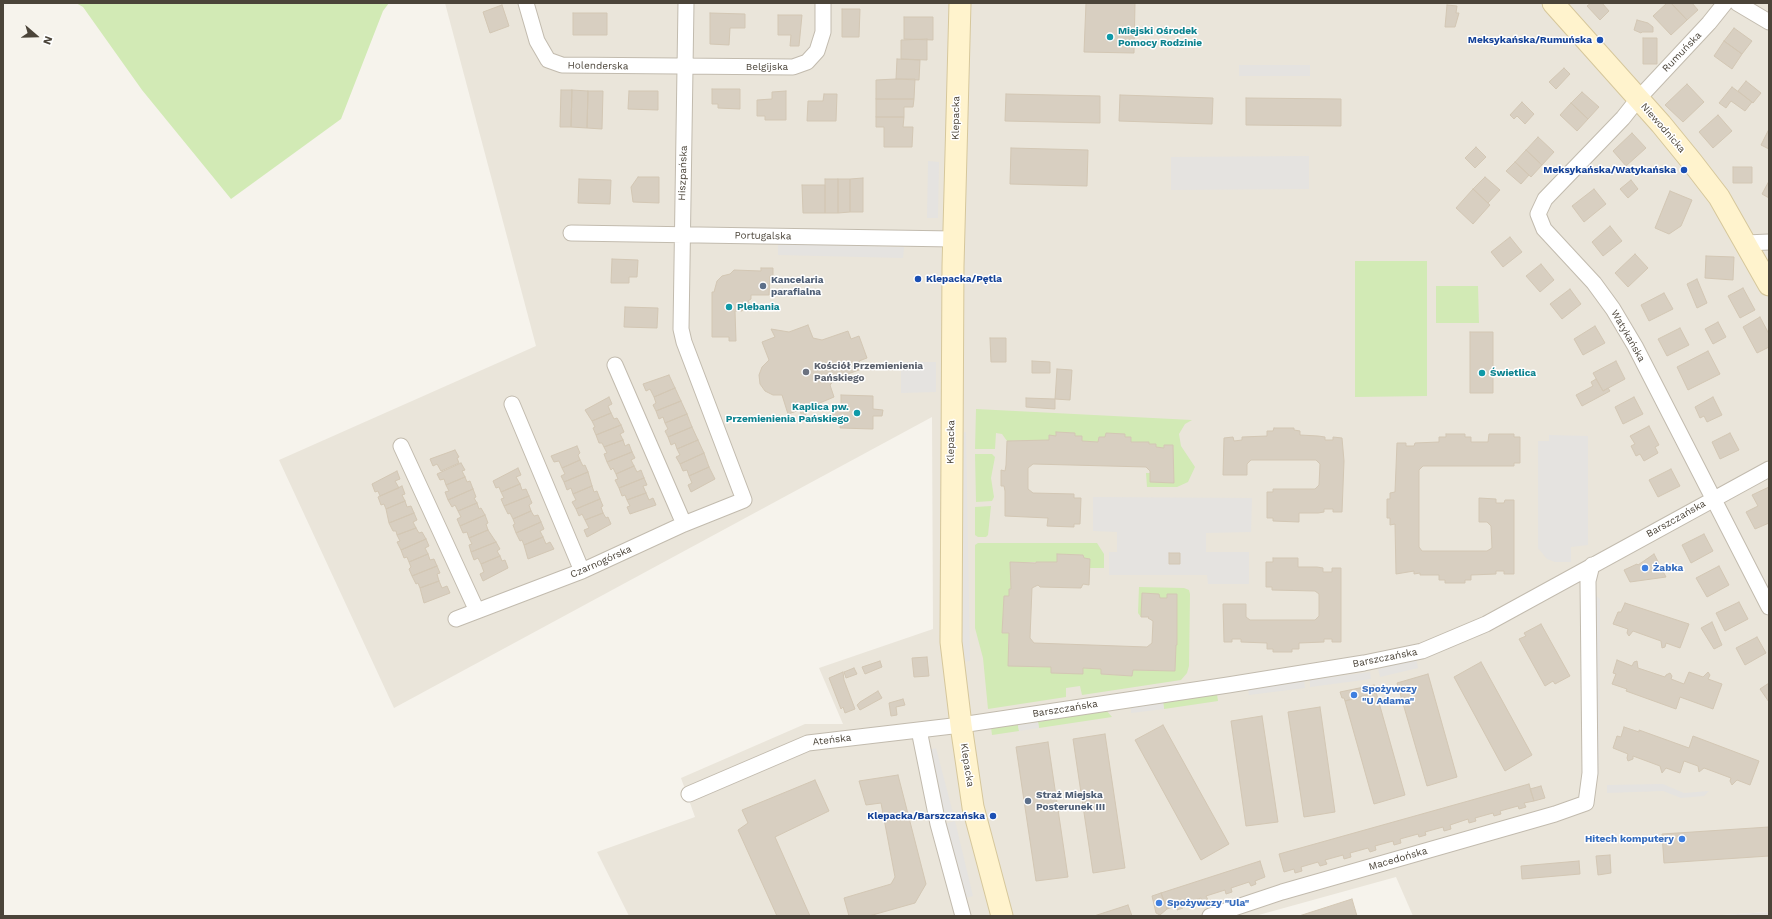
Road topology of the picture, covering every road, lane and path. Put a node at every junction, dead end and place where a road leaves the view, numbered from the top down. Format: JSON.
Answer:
{"nodes":[{"id":1,"x":526,"y":3,"type":"edge"},
{"id":2,"x":686,"y":3,"type":"edge"},
{"id":3,"x":823,"y":3,"type":"edge"},
{"id":4,"x":960,"y":3,"type":"edge"},
{"id":5,"x":1553,"y":3,"type":"edge"},
{"id":6,"x":1725,"y":3,"type":"edge"},
{"id":7,"x":1737,"y":3,"type":"edge"},
{"id":8,"x":1769,"y":22,"type":"edge"},
{"id":9,"x":686,"y":67,"type":"junction"},
{"id":10,"x":1638,"y":99,"type":"junction"},
{"id":11,"x":571,"y":233,"type":"dead end"},
{"id":12,"x":682,"y":235,"type":"junction"},
{"id":13,"x":954,"y":239,"type":"junction"},
{"id":14,"x":1769,"y":242,"type":"edge"},
{"id":15,"x":1746,"y":243,"type":"junction"},
{"id":16,"x":1769,"y":285,"type":"edge"},
{"id":17,"x":615,"y":365,"type":"dead end"},
{"id":18,"x":512,"y":404,"type":"dead end"},
{"id":19,"x":401,"y":446,"type":"dead end"},
{"id":20,"x":1769,"y":469,"type":"edge"},
{"id":21,"x":1714,"y":498,"type":"junction"},
{"id":22,"x":744,"y":500,"type":"joint"},
{"id":23,"x":684,"y":524,"type":"junction"},
{"id":24,"x":1592,"y":565,"type":"junction"},
{"id":25,"x":582,"y":571,"type":"junction"},
{"id":26,"x":1769,"y":607,"type":"edge"},
{"id":27,"x":477,"y":611,"type":"junction"},
{"id":28,"x":456,"y":619,"type":"dead end"},
{"id":29,"x":960,"y":725,"type":"junction"},
{"id":30,"x":919,"y":730,"type":"junction"},
{"id":31,"x":689,"y":794,"type":"dead end"},
{"id":32,"x":993,"y":876,"type":"junction"},
{"id":33,"x":963,"y":916,"type":"edge"},
{"id":34,"x":1002,"y":916,"type":"edge"},
{"id":35,"x":1012,"y":916,"type":"edge"},
{"id":36,"x":1210,"y":916,"type":"edge"}],
"edges":[{"from":1,"to":9,"type":"street","name":"Holenderska"},
{"from":2,"to":9,"type":"street","name":"Hiszpańska"},
{"from":3,"to":9,"type":"street","name":"Belgijska"},
{"from":4,"to":13,"type":"street","name":"Klepacka"},
{"from":5,"to":10,"type":"street","name":"Niewodnicka"},
{"from":6,"to":10,"type":"street","name":"Rumuńska"},
{"from":7,"to":8,"type":"street"},
{"from":9,"to":12,"type":"street","name":"Hiszpańska"},
{"from":10,"to":15,"type":"street","name":"Niewodnicka"},
{"from":10,"to":21,"type":"street","name":"Watykańska"},
{"from":11,"to":12,"type":"street","name":"Portugalska"},
{"from":12,"to":13,"type":"street","name":"Portugalska"},
{"from":12,"to":22,"type":"street","name":"Hiszpańska"},
{"from":13,"to":29,"type":"street","name":"Klepacka"},
{"from":14,"to":15,"type":"street"},
{"from":15,"to":16,"type":"street","name":"Niewodnicka"},
{"from":17,"to":23,"type":"street"},
{"from":18,"to":25,"type":"street"},
{"from":19,"to":27,"type":"street"},
{"from":20,"to":21,"type":"street","name":"Barszczańska"},
{"from":21,"to":24,"type":"street","name":"Barszczańska"},
{"from":21,"to":26,"type":"street","name":"Watykańska"},
{"from":22,"to":23,"type":"street","name":"Czarnogórska"},
{"from":23,"to":25,"type":"street","name":"Czarnogórska"},
{"from":24,"to":29,"type":"street","name":"Barszczańska"},
{"from":24,"to":36,"type":"street","name":"Macedońska"},
{"from":25,"to":27,"type":"street","name":"Czarnogórska"},
{"from":27,"to":28,"type":"street","name":"Czarnogórska"},
{"from":29,"to":30,"type":"street","name":"Ateńska"},
{"from":29,"to":32,"type":"street","name":"Klepacka"},
{"from":30,"to":31,"type":"street","name":"Ateńska"},
{"from":30,"to":33,"type":"street"},
{"from":32,"to":34,"type":"street","name":"Klepacka"},
{"from":32,"to":35,"type":"street","name":"Klepacka"}]}
